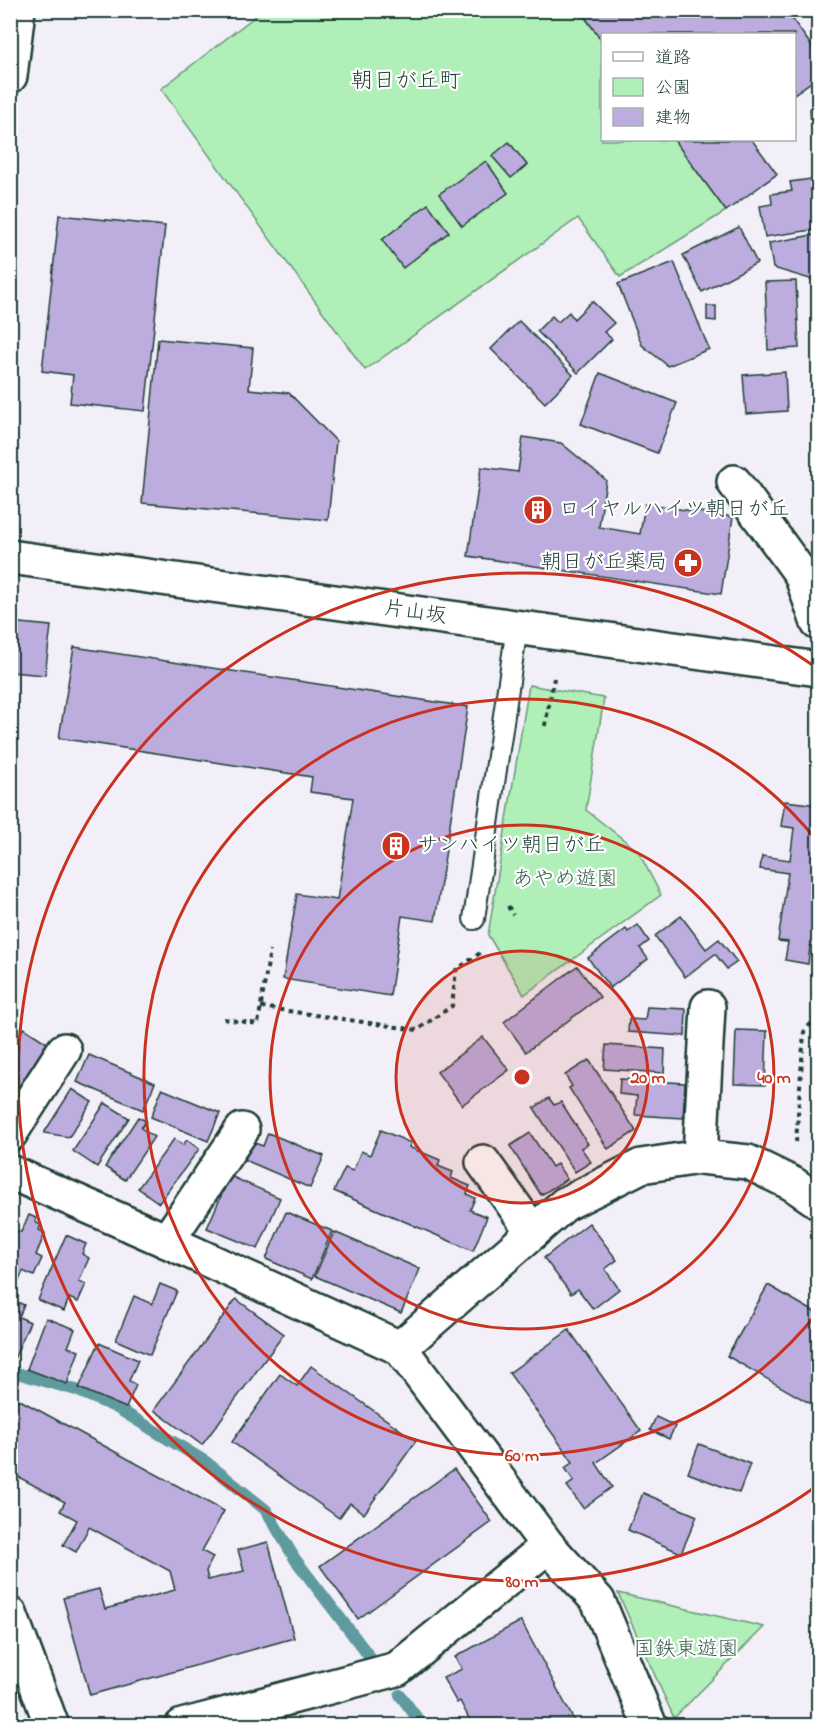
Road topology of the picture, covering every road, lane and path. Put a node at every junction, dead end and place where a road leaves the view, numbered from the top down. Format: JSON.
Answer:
{"nodes":[{"id":1,"x":18,"y":10,"type":"edge"},
{"id":2,"x":10,"y":76,"type":"edge"},
{"id":3,"x":734,"y":482,"type":"dead end"},
{"id":4,"x":10,"y":557,"type":"edge"},
{"id":5,"x":819,"y":624,"type":"edge"},
{"id":6,"x":517,"y":627,"type":"junction"},
{"id":7,"x":819,"y":669,"type":"edge"},
{"id":8,"x":554,"y":678,"type":"dead end"},
{"id":9,"x":546,"y":726,"type":"dead end"},
{"id":10,"x":474,"y":919,"type":"dead end"},
{"id":11,"x":487,"y":947,"type":"dead end"},
{"id":12,"x":270,"y":950,"type":"dead end"},
{"id":13,"x":261,"y":1007,"type":"junction"},
{"id":14,"x":708,"y":1007,"type":"dead end"},
{"id":15,"x":819,"y":1016,"type":"edge"},
{"id":16,"x":224,"y":1019,"type":"dead end"},
{"id":17,"x":64,"y":1050,"type":"dead end"},
{"id":18,"x":242,"y":1130,"type":"dead end"},
{"id":19,"x":10,"y":1134,"type":"edge"},
{"id":20,"x":700,"y":1157,"type":"junction"},
{"id":21,"x":483,"y":1162,"type":"dead end"},
{"id":22,"x":10,"y":1172,"type":"edge"},
{"id":23,"x":806,"y":1193,"type":"edge"},
{"id":24,"x":533,"y":1232,"type":"junction"},
{"id":25,"x":167,"y":1241,"type":"junction"},
{"id":26,"x":400,"y":1348,"type":"junction"},
{"id":27,"x":548,"y":1546,"type":"junction"},
{"id":28,"x":10,"y":1614,"type":"edge"},
{"id":29,"x":52,"y":1725,"type":"edge"},
{"id":30,"x":182,"y":1725,"type":"edge"},
{"id":31,"x":650,"y":1725,"type":"edge"}],
"edges":[{"from":1,"to":2,"type":"street"},
{"from":3,"to":5,"type":"street"},
{"from":4,"to":6,"type":"street","name":"片山坂"},
{"from":6,"to":7,"type":"street","name":"片山坂"},
{"from":6,"to":10,"type":"lane"},
{"from":8,"to":9,"type":"path"},
{"from":11,"to":13,"type":"path"},
{"from":12,"to":13,"type":"path"},
{"from":13,"to":16,"type":"path"},
{"from":14,"to":20,"type":"street"},
{"from":15,"to":23,"type":"path"},
{"from":17,"to":19,"type":"street"},
{"from":18,"to":25,"type":"street"},
{"from":20,"to":23,"type":"street"},
{"from":20,"to":24,"type":"street"},
{"from":21,"to":24,"type":"street"},
{"from":22,"to":25,"type":"street"},
{"from":24,"to":26,"type":"street"},
{"from":25,"to":26,"type":"street"},
{"from":26,"to":27,"type":"street"},
{"from":27,"to":30,"type":"street"},
{"from":27,"to":31,"type":"street"},
{"from":28,"to":29,"type":"street"}]}
